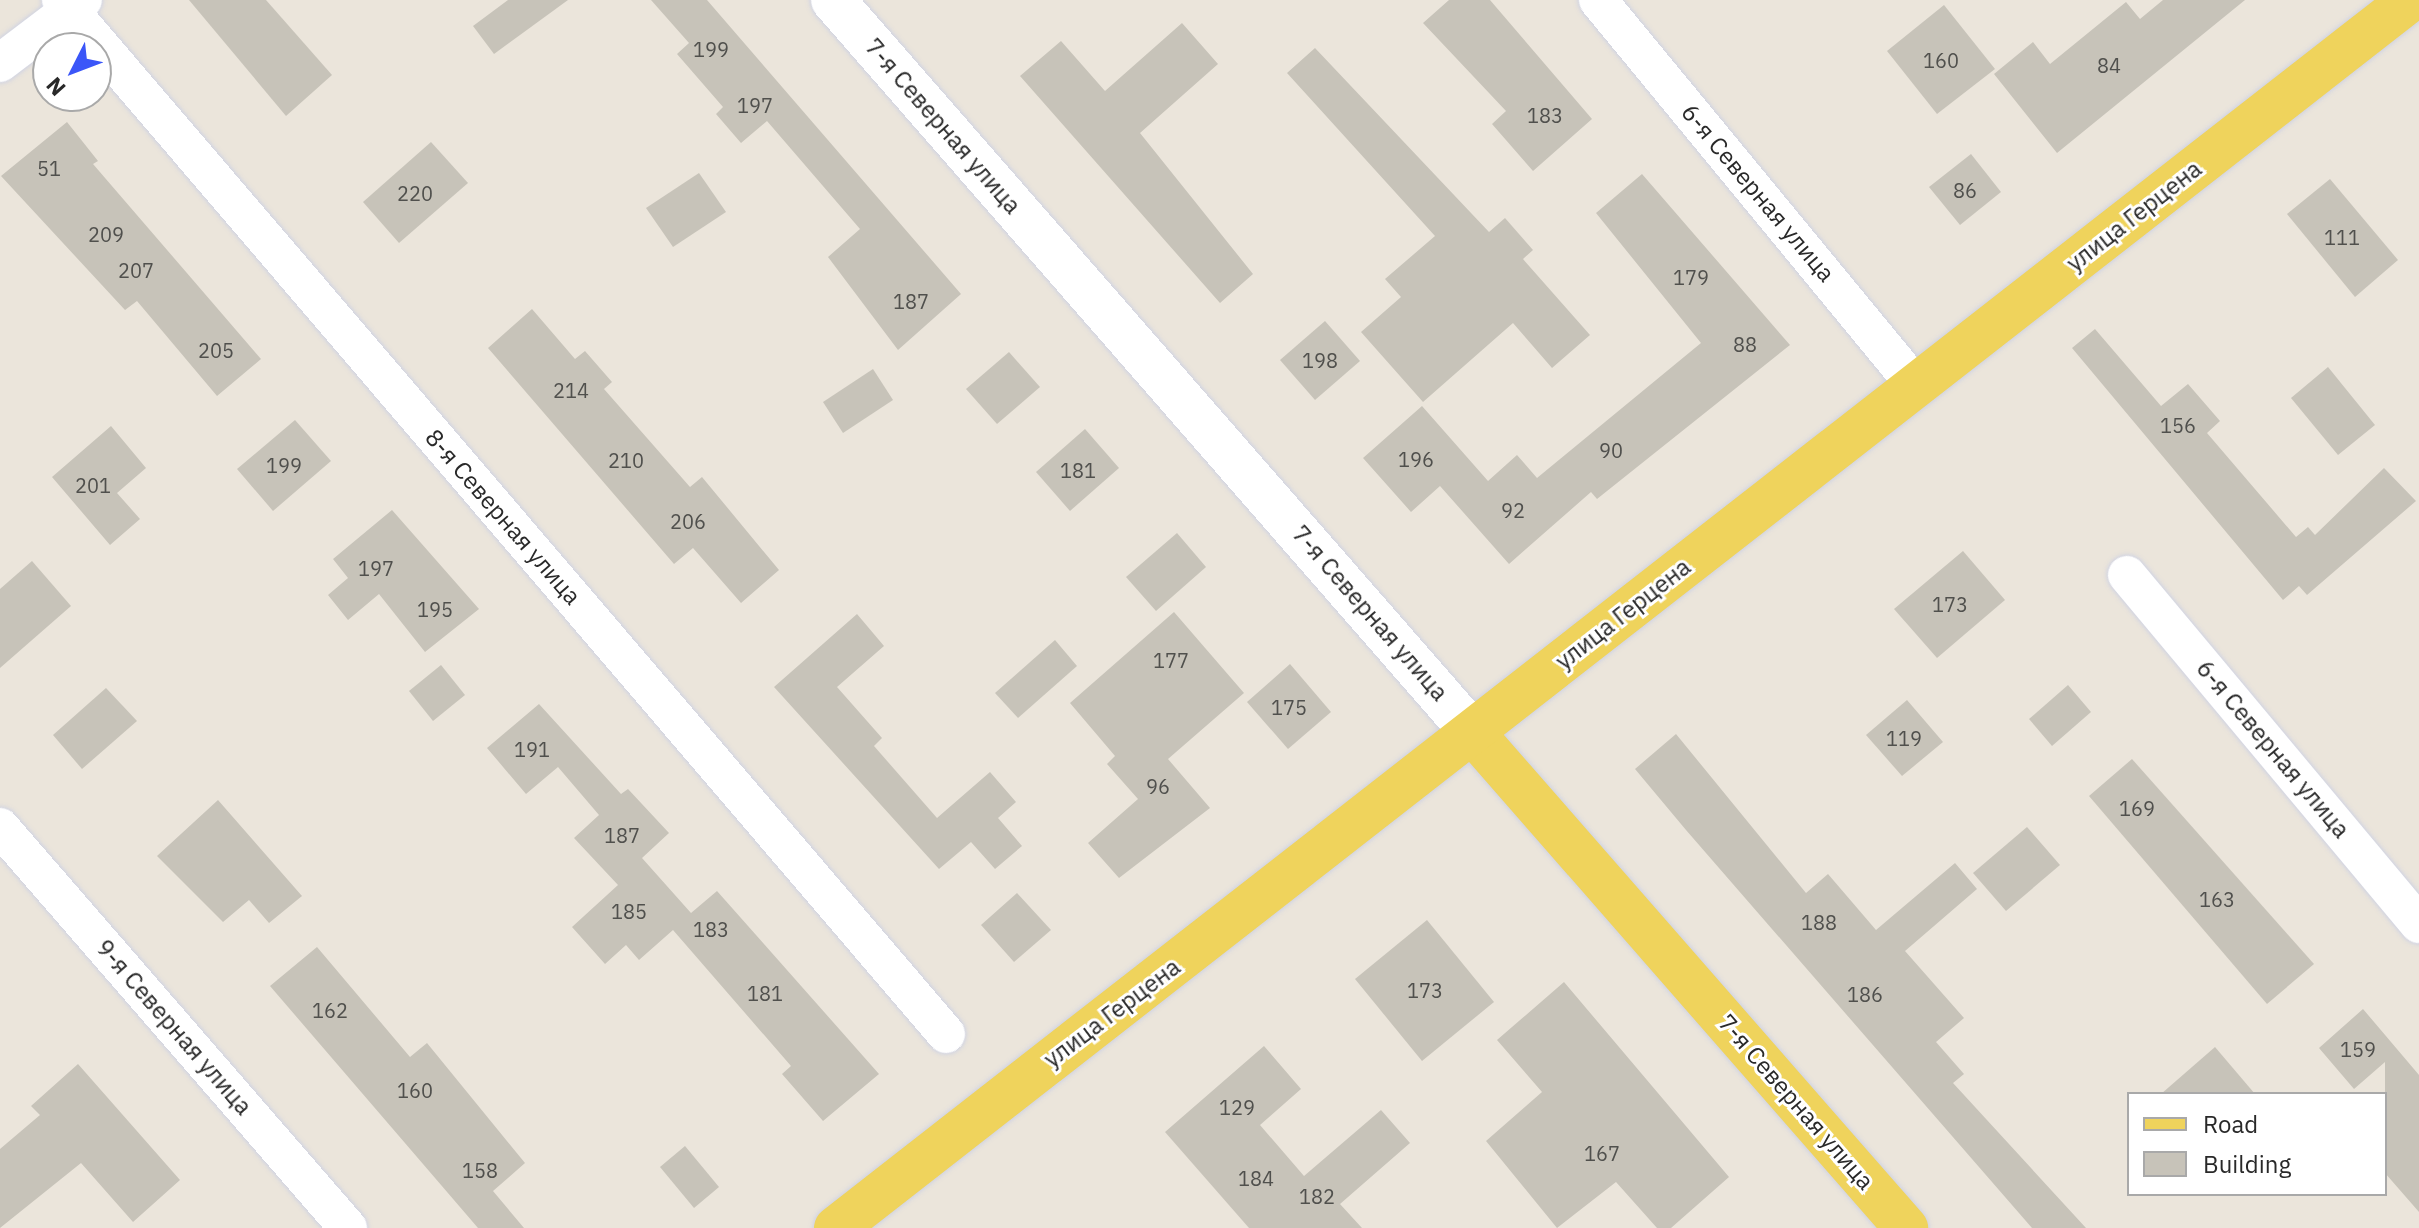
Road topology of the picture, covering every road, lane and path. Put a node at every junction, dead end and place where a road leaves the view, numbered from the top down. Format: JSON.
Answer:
{"nodes":[{"id":1,"x":833,"y":0,"type":"edge"},
{"id":2,"x":1598,"y":0,"type":"edge"},
{"id":3,"x":2410,"y":0,"type":"edge"},
{"id":4,"x":72,"y":4,"type":"edge"},
{"id":5,"x":0,"y":63,"type":"edge"},
{"id":6,"x":1916,"y":386,"type":"junction"},
{"id":7,"x":2127,"y":575,"type":"dead end"},
{"id":8,"x":1473,"y":733,"type":"junction"},
{"id":9,"x":0,"y":827,"type":"edge"},
{"id":10,"x":2419,"y":924,"type":"edge"},
{"id":11,"x":946,"y":1034,"type":"dead end"},
{"id":12,"x":348,"y":1228,"type":"edge"},
{"id":13,"x":836,"y":1228,"type":"edge"},
{"id":14,"x":1906,"y":1228,"type":"edge"}],
"edges":[{"from":1,"to":8,"type":"main road","name":"7-я Северная улица"},
{"from":2,"to":6,"type":"street","name":"6-я Северная улица"},
{"from":3,"to":6,"type":"main road","name":"улица Герцена"},
{"from":4,"to":5,"type":"street"},
{"from":4,"to":11,"type":"street","name":"8-я Северная улица"},
{"from":6,"to":8,"type":"main road","name":"улица Герцена"},
{"from":7,"to":10,"type":"street","name":"6-я Северная улица"},
{"from":8,"to":13,"type":"main road","name":"улица Герцена"},
{"from":8,"to":14,"type":"main road","name":"7-я Северная улица"},
{"from":9,"to":12,"type":"street","name":"9-я Северная улица"}]}
